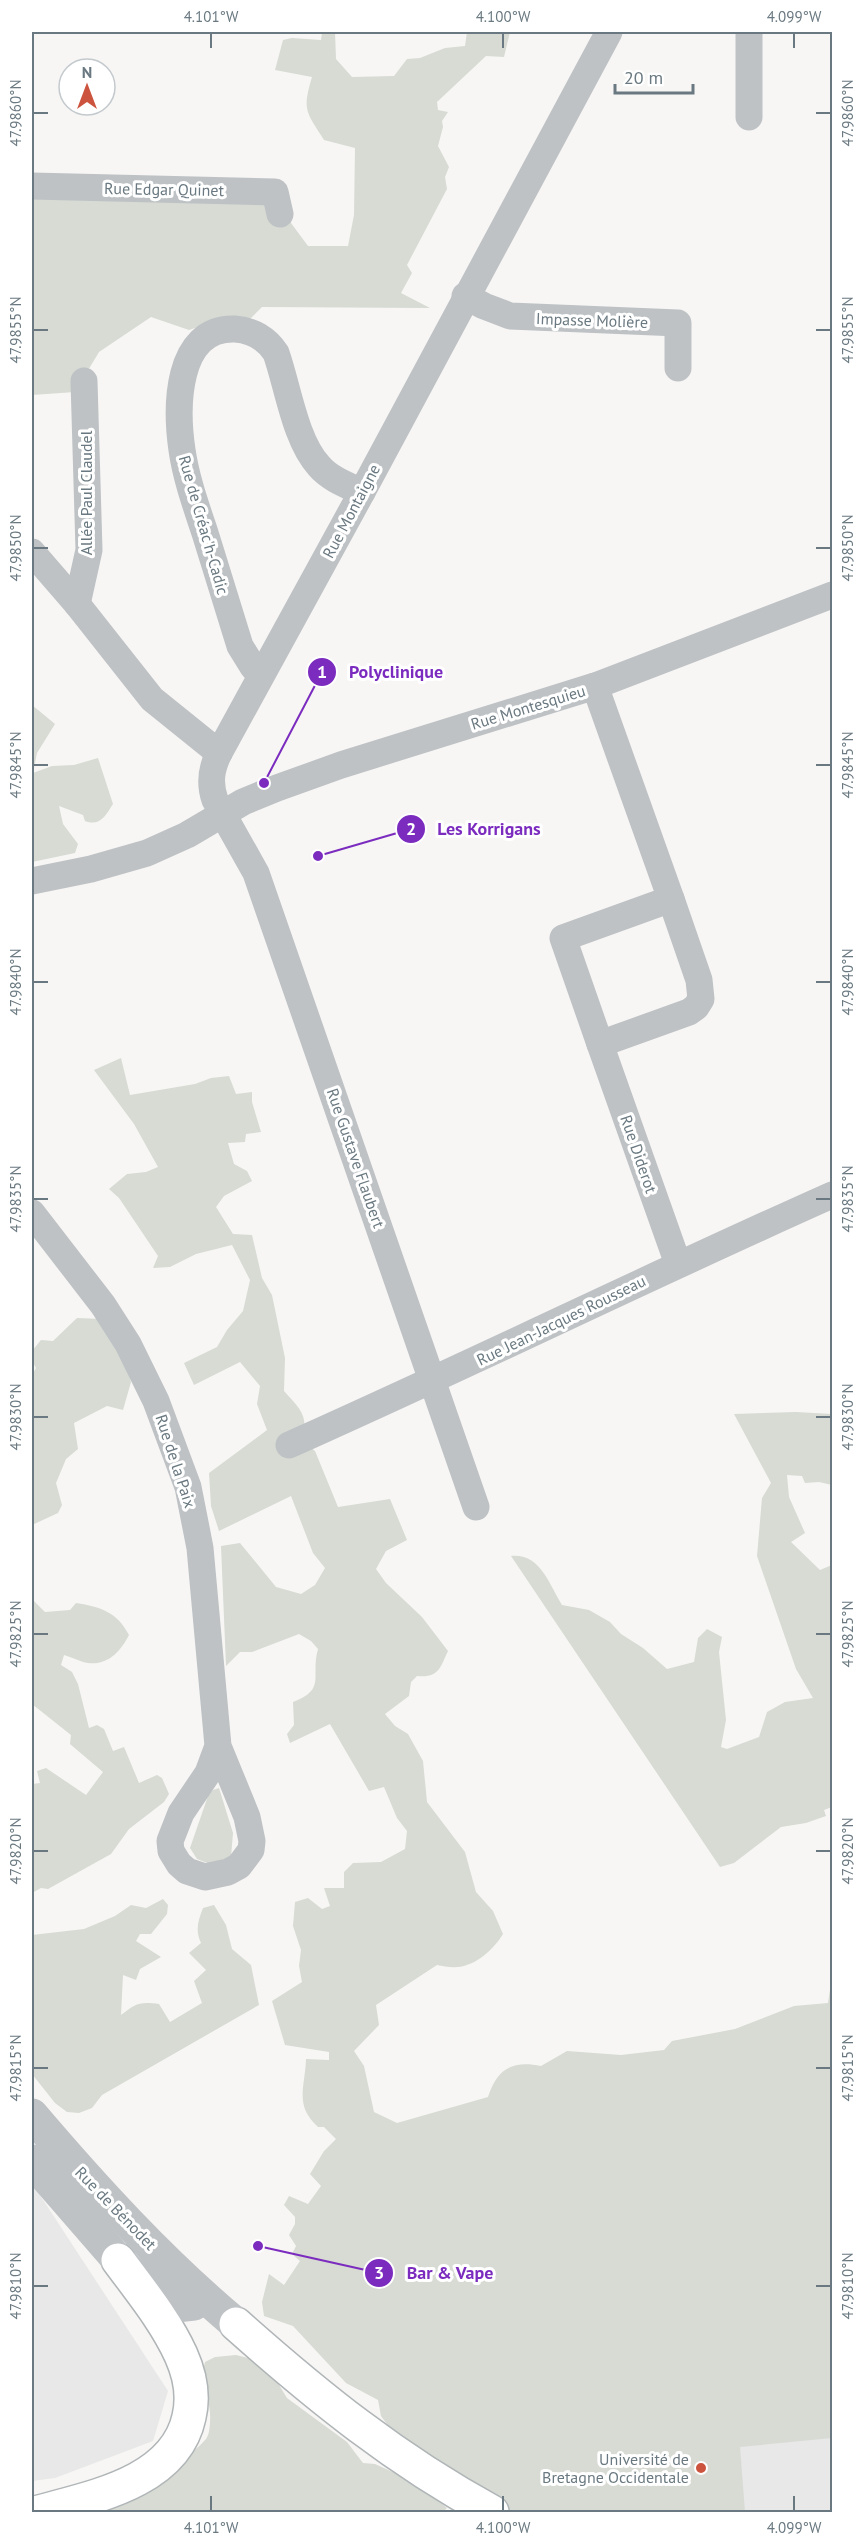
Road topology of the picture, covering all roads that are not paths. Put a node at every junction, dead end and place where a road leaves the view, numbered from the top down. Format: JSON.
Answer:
{"nodes":[{"id":1,"x":609,"y":32,"type":"edge"},
{"id":2,"x":749,"y":32,"type":"edge"},
{"id":3,"x":749,"y":117,"type":"dead end"},
{"id":4,"x":32,"y":186,"type":"edge"},
{"id":5,"x":280,"y":214,"type":"dead end"},
{"id":6,"x":465,"y":296,"type":"junction"},
{"id":7,"x":678,"y":368,"type":"dead end"},
{"id":8,"x":84,"y":381,"type":"dead end"},
{"id":9,"x":362,"y":492,"type":"junction"},
{"id":10,"x":32,"y":552,"type":"edge"},
{"id":11,"x":832,"y":595,"type":"edge"},
{"id":12,"x":77,"y":604,"type":"junction"},
{"id":13,"x":261,"y":674,"type":"junction"},
{"id":14,"x":595,"y":686,"type":"junction"},
{"id":15,"x":219,"y":753,"type":"junction"},
{"id":16,"x":222,"y":814,"type":"junction"},
{"id":17,"x":32,"y":881,"type":"edge"},
{"id":18,"x":671,"y":899,"type":"junction"},
{"id":19,"x":600,"y":1044,"type":"junction"},
{"id":20,"x":832,"y":1196,"type":"edge"},
{"id":21,"x":32,"y":1213,"type":"edge"},
{"id":22,"x":40,"y":1244,"type":"edge"},
{"id":23,"x":678,"y":1264,"type":"junction"},
{"id":24,"x":434,"y":1380,"type":"junction"},
{"id":25,"x":289,"y":1445,"type":"dead end"},
{"id":26,"x":477,"y":1507,"type":"dead end"},
{"id":27,"x":218,"y":1746,"type":"dead end"},
{"id":28,"x":32,"y":2115,"type":"edge"},
{"id":29,"x":37,"y":2167,"type":"edge"},
{"id":30,"x":118,"y":2260,"type":"junction"},
{"id":31,"x":204,"y":2297,"type":"junction"},
{"id":32,"x":236,"y":2324,"type":"joint"},
{"id":33,"x":39,"y":2512,"type":"edge"},
{"id":34,"x":492,"y":2512,"type":"edge"}],
"edges":[{"from":1,"to":6,"type":"street","name":"Rue Montaigne"},
{"from":2,"to":3,"type":"street"},
{"from":4,"to":5,"type":"street","name":"Rue Edgar Quinet"},
{"from":6,"to":7,"type":"street","name":"Impasse Molière"},
{"from":6,"to":9,"type":"street","name":"Rue Montaigne"},
{"from":8,"to":12,"type":"street","name":"Allée Paul Claudel"},
{"from":9,"to":13,"type":"street","name":"Rue Montaigne"},
{"from":9,"to":13,"type":"street","name":"Rue de Créac'h-Cadic"},
{"from":10,"to":12,"type":"street"},
{"from":11,"to":14,"type":"street","name":"Rue Montesquieu"},
{"from":12,"to":15,"type":"street"},
{"from":13,"to":15,"type":"street","name":"Rue Montaigne"},
{"from":14,"to":16,"type":"street","name":"Rue Montesquieu"},
{"from":14,"to":18,"type":"street"},
{"from":15,"to":16,"type":"street","name":"Rue Montaigne"},
{"from":16,"to":17,"type":"street"},
{"from":16,"to":24,"type":"street","name":"Rue Gustave Flaubert"},
{"from":18,"to":19,"type":"street"},
{"from":18,"to":19,"type":"street","name":"Rue Diderot"},
{"from":19,"to":23,"type":"street","name":"Rue Diderot"},
{"from":20,"to":23,"type":"street","name":"Rue Jean-Jacques Rousseau"},
{"from":21,"to":22,"type":"street","name":"Rue de la Paix"},
{"from":22,"to":27,"type":"street","name":"Rue de la Paix"},
{"from":23,"to":24,"type":"street","name":"Rue Jean-Jacques Rousseau"},
{"from":24,"to":25,"type":"street","name":"Rue Jean-Jacques Rousseau"},
{"from":24,"to":26,"type":"street","name":"Rue Gustave Flaubert"},
{"from":28,"to":31,"type":"street","name":"Rue de Bénodet"},
{"from":29,"to":30,"type":"street","name":"Rue de Bénodet"},
{"from":30,"to":31,"type":"street","name":"Rue de Bénodet"},
{"from":30,"to":33,"type":"main road"},
{"from":31,"to":32,"type":"street","name":"Rue de Bénodet"},
{"from":32,"to":34,"type":"main road"}]}
